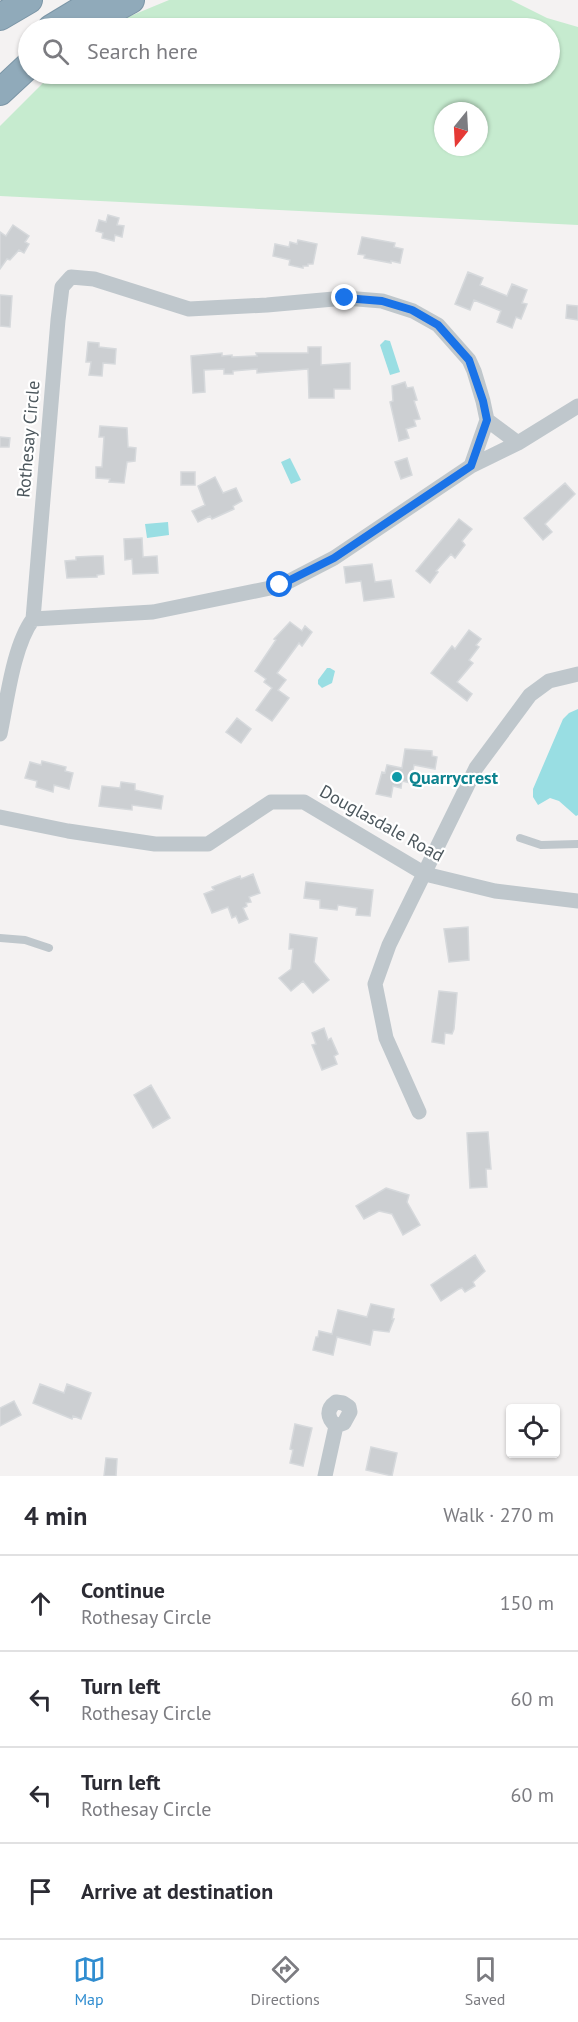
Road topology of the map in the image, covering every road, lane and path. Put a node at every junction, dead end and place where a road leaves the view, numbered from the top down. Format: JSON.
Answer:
{"nodes":[{"id":1,"x":28,"y":0,"type":"edge"},
{"id":2,"x":99,"y":0,"type":"edge"},
{"id":3,"x":130,"y":0,"type":"edge"},
{"id":4,"x":0,"y":17,"type":"edge"},
{"id":5,"x":68,"y":18,"type":"edge"},
{"id":6,"x":98,"y":18,"type":"edge"},
{"id":7,"x":18,"y":56,"type":"edge"},
{"id":8,"x":0,"y":71,"type":"edge"},
{"id":9,"x":18,"y":75,"type":"edge"},
{"id":10,"x":0,"y":92,"type":"edge"},
{"id":11,"x":578,"y":406,"type":"edge"},
{"id":12,"x":487,"y":420,"type":"junction"},
{"id":13,"x":518,"y":443,"type":"junction"},
{"id":14,"x":471,"y":466,"type":"junction"},
{"id":15,"x":33,"y":619,"type":"junction"},
{"id":16,"x":578,"y":674,"type":"edge"},
{"id":17,"x":0,"y":734,"type":"edge"},
{"id":18,"x":0,"y":817,"type":"edge"},
{"id":19,"x":520,"y":838,"type":"dead end"},
{"id":20,"x":578,"y":844,"type":"edge"},
{"id":21,"x":425,"y":873,"type":"junction"},
{"id":22,"x":578,"y":901,"type":"edge"},
{"id":23,"x":0,"y":938,"type":"edge"},
{"id":24,"x":49,"y":948,"type":"dead end"},
{"id":25,"x":419,"y":1112,"type":"dead end"},
{"id":26,"x":336,"y":1426,"type":"dead end"},
{"id":27,"x":325,"y":1476,"type":"edge"}],
"edges":[{"from":1,"to":4,"type":"highway"},
{"from":2,"to":5,"type":"highway"},
{"from":3,"to":6,"type":"highway"},
{"from":7,"to":8,"type":"highway"},
{"from":9,"to":10,"type":"highway"},
{"from":11,"to":13,"type":"street"},
{"from":12,"to":13,"type":"street"},
{"from":12,"to":14,"type":"street"},
{"from":12,"to":15,"type":"street","name":"Rothesay Circle"},
{"from":13,"to":14,"type":"street"},
{"from":14,"to":15,"type":"street"},
{"from":15,"to":17,"type":"street"},
{"from":16,"to":21,"type":"street"},
{"from":18,"to":21,"type":"street","name":"Douglasdale Road"},
{"from":19,"to":20,"type":"lane"},
{"from":21,"to":22,"type":"street","name":"Douglasdale Road"},
{"from":21,"to":25,"type":"street"},
{"from":23,"to":24,"type":"lane"},
{"from":26,"to":27,"type":"street"}]}
